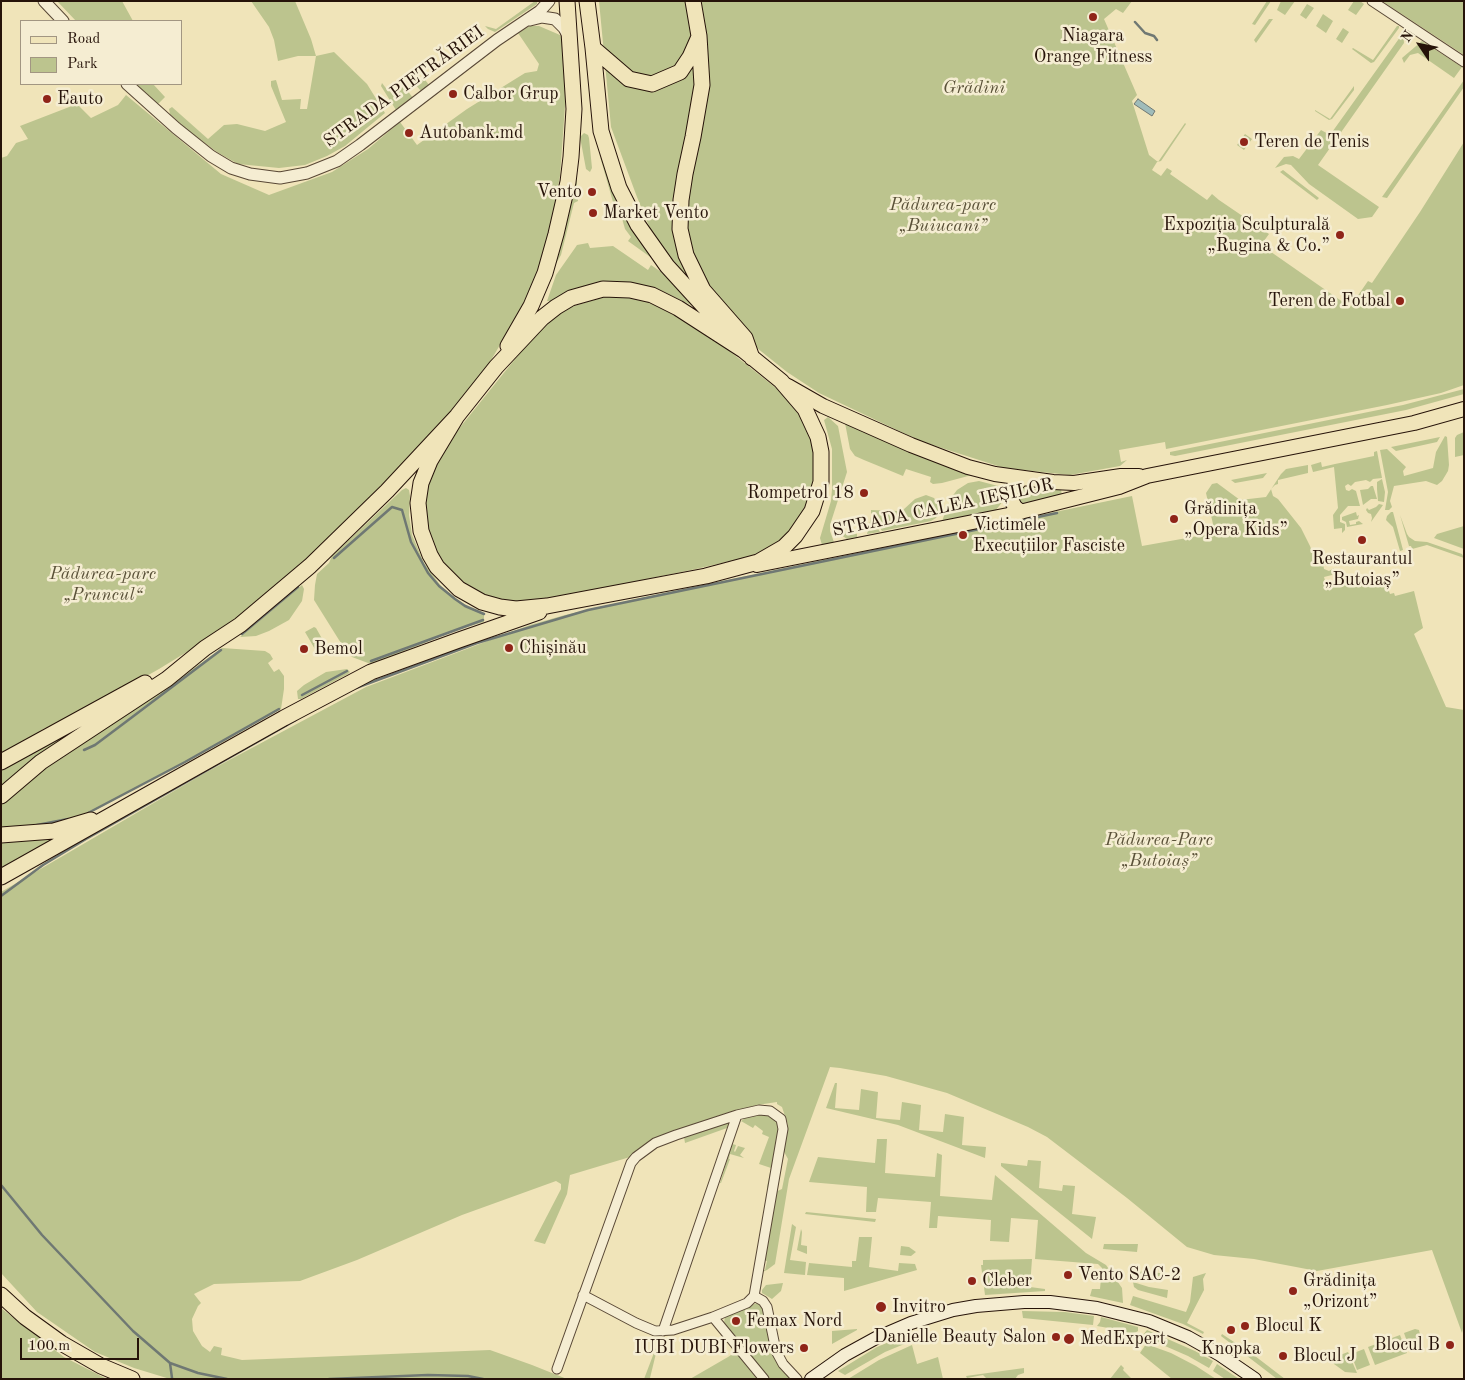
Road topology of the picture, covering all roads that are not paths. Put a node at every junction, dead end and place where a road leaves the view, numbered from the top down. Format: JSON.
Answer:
{"nodes":[{"id":1,"x":44,"y":1,"type":"edge"},
{"id":2,"x":54,"y":1,"type":"edge"},
{"id":3,"x":549,"y":1,"type":"edge"},
{"id":4,"x":567,"y":1,"type":"edge"},
{"id":5,"x":586,"y":1,"type":"edge"},
{"id":6,"x":693,"y":1,"type":"edge"},
{"id":7,"x":1372,"y":1,"type":"edge"},
{"id":8,"x":61,"y":20,"type":"edge"},
{"id":9,"x":71,"y":20,"type":"edge"},
{"id":10,"x":521,"y":24,"type":"junction"},
{"id":11,"x":699,"y":36,"type":"junction"},
{"id":12,"x":570,"y":39,"type":"junction"},
{"id":13,"x":593,"y":48,"type":"junction"},
{"id":14,"x":1464,"y":62,"type":"edge"},
{"id":15,"x":128,"y":85,"type":"edge"},
{"id":16,"x":748,"y":354,"type":"junction"},
{"id":17,"x":496,"y":366,"type":"junction"},
{"id":18,"x":781,"y":381,"type":"junction"},
{"id":19,"x":1464,"y":409,"type":"edge"},
{"id":20,"x":457,"y":416,"type":"junction"},
{"id":21,"x":1148,"y":476,"type":"junction"},
{"id":22,"x":1021,"y":479,"type":"junction"},
{"id":23,"x":1020,"y":512,"type":"junction"},
{"id":24,"x":744,"y":567,"type":"junction"},
{"id":25,"x":571,"y":601,"type":"junction"},
{"id":26,"x":205,"y":648,"type":"junction"},
{"id":27,"x":1,"y":762,"type":"edge"},
{"id":28,"x":1,"y":796,"type":"edge"},
{"id":29,"x":136,"y":801,"type":"junction"},
{"id":30,"x":1,"y":835,"type":"edge"},
{"id":31,"x":1,"y":877,"type":"edge"},
{"id":32,"x":737,"y":1115,"type":"junction"},
{"id":33,"x":1,"y":1295,"type":"edge"},
{"id":34,"x":583,"y":1295,"type":"junction"},
{"id":35,"x":754,"y":1296,"type":"junction"},
{"id":36,"x":713,"y":1317,"type":"junction"},
{"id":37,"x":663,"y":1331,"type":"junction"},
{"id":38,"x":557,"y":1369,"type":"dead end"},
{"id":39,"x":132,"y":1379,"type":"edge"},
{"id":40,"x":764,"y":1379,"type":"edge"},
{"id":41,"x":797,"y":1379,"type":"edge"},
{"id":42,"x":812,"y":1379,"type":"edge"},
{"id":43,"x":1255,"y":1379,"type":"edge"}],
"edges":[{"from":1,"to":8,"type":"street"},
{"from":2,"to":9,"type":"street"},
{"from":3,"to":10,"type":"street","name":"STRADA PIETRĂRIEI"},
{"from":4,"to":12,"type":"highway"},
{"from":5,"to":13,"type":"highway"},
{"from":6,"to":11,"type":"highway"},
{"from":7,"to":14,"type":"street"},
{"from":10,"to":12,"type":"street","name":"STRADA PIETRĂRIEI"},
{"from":10,"to":15,"type":"street","name":"STRADA PIETRĂRIEI"},
{"from":11,"to":13,"type":"highway"},
{"from":11,"to":16,"type":"highway"},
{"from":12,"to":17,"type":"highway"},
{"from":13,"to":16,"type":"highway"},
{"from":16,"to":17,"type":"highway"},
{"from":16,"to":18,"type":"highway"},
{"from":17,"to":20,"type":"highway"},
{"from":18,"to":22,"type":"main road","name":"STRADA CALEA IEȘILOR"},
{"from":18,"to":24,"type":"highway"},
{"from":19,"to":21,"type":"main road","name":"STRADA CALEA IEȘILOR"},
{"from":20,"to":25,"type":"highway"},
{"from":20,"to":26,"type":"highway"},
{"from":21,"to":22,"type":"main road","name":"STRADA CALEA IEȘILOR"},
{"from":21,"to":23,"type":"main road","name":"STRADA CALEA IEȘILOR"},
{"from":22,"to":23,"type":"main road"},
{"from":23,"to":24,"type":"main road","name":"STRADA CALEA IEȘILOR"},
{"from":24,"to":25,"type":"highway"},
{"from":25,"to":29,"type":"highway"},
{"from":26,"to":27,"type":"highway"},
{"from":26,"to":28,"type":"highway"},
{"from":29,"to":30,"type":"highway"},
{"from":29,"to":31,"type":"highway"},
{"from":32,"to":34,"type":"street"},
{"from":32,"to":35,"type":"street"},
{"from":32,"to":37,"type":"street"},
{"from":33,"to":39,"type":"highway"},
{"from":34,"to":37,"type":"street"},
{"from":34,"to":38,"type":"street"},
{"from":35,"to":36,"type":"street"},
{"from":35,"to":41,"type":"street"},
{"from":36,"to":37,"type":"street"},
{"from":36,"to":40,"type":"street"},
{"from":42,"to":43,"type":"main road"}]}
